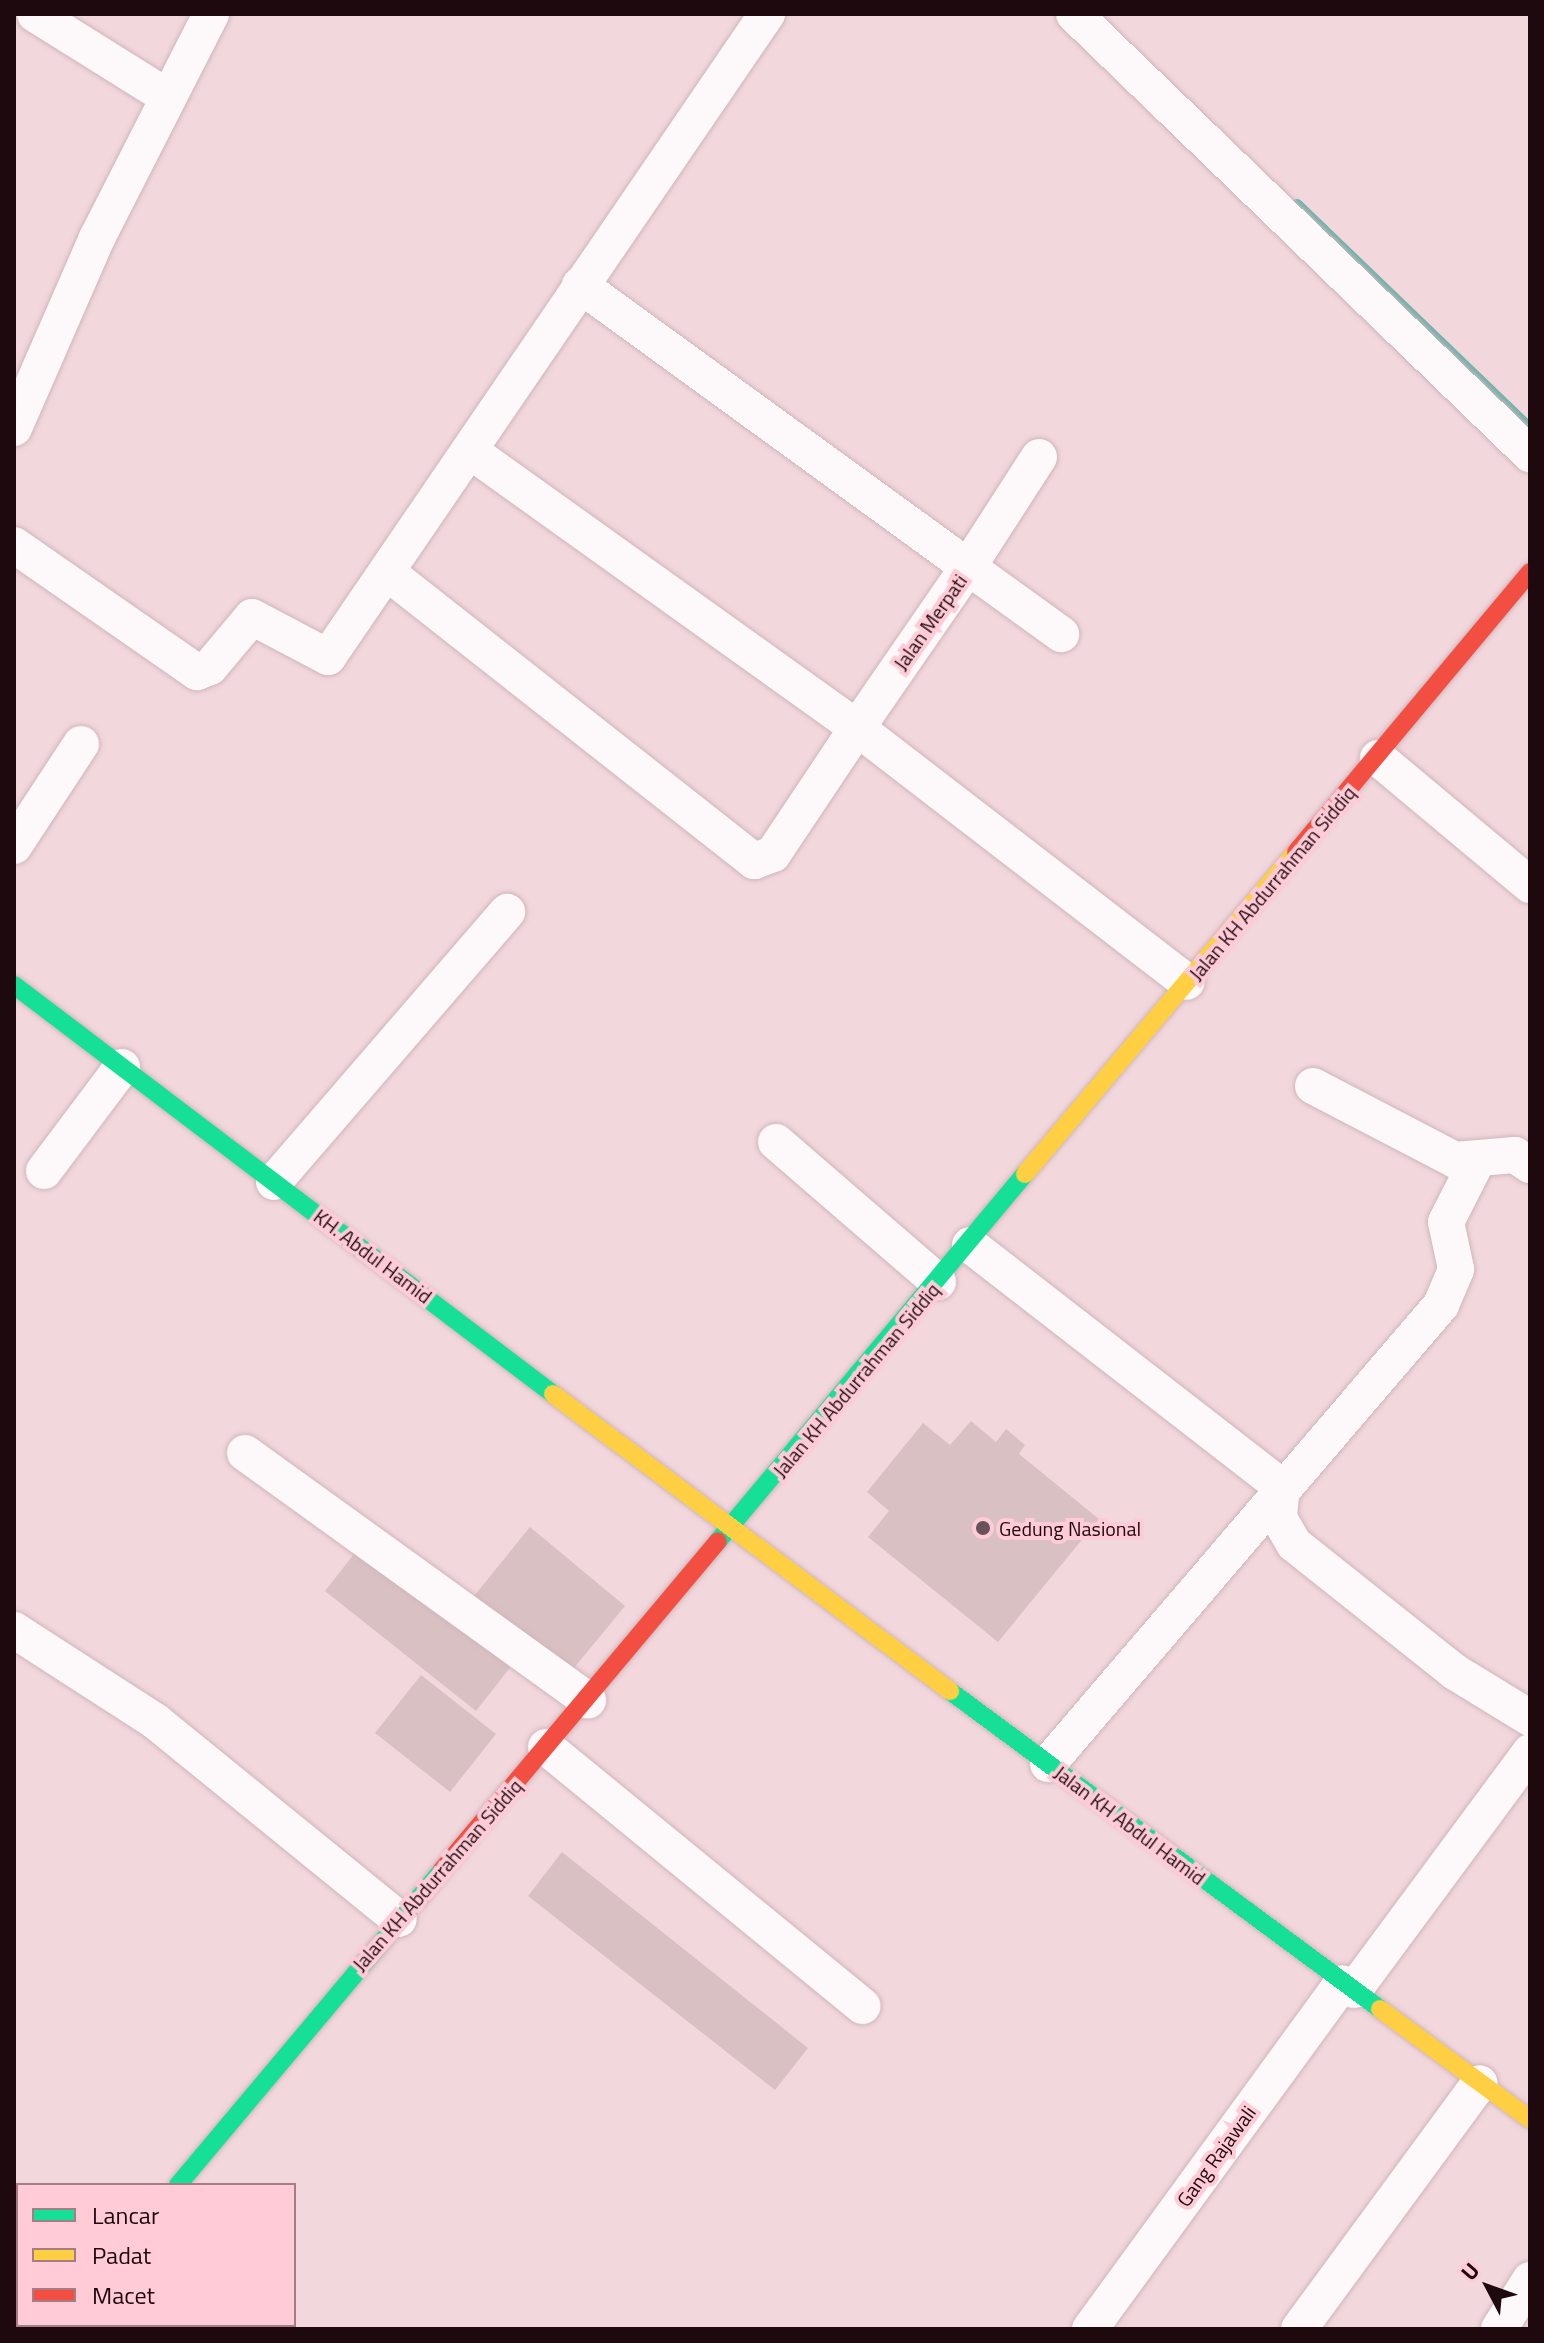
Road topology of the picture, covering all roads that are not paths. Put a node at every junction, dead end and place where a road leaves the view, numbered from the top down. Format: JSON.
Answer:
{"nodes":[{"id":1,"x":35,"y":14,"type":"edge"},
{"id":2,"x":211,"y":14,"type":"edge"},
{"id":3,"x":767,"y":14,"type":"edge"},
{"id":4,"x":1074,"y":14,"type":"edge"},
{"id":5,"x":166,"y":96,"type":"junction"},
{"id":6,"x":580,"y":285,"type":"junction"},
{"id":7,"x":14,"y":428,"type":"edge"},
{"id":8,"x":470,"y":451,"type":"junction"},
{"id":9,"x":1530,"y":454,"type":"edge"},
{"id":10,"x":1039,"y":457,"type":"dead end"},
{"id":11,"x":14,"y":545,"type":"edge"},
{"id":12,"x":968,"y":567,"type":"junction"},
{"id":13,"x":1530,"y":572,"type":"edge"},
{"id":14,"x":388,"y":573,"type":"junction"},
{"id":15,"x":1061,"y":634,"type":"dead end"},
{"id":16,"x":857,"y":728,"type":"junction"},
{"id":17,"x":81,"y":744,"type":"dead end"},
{"id":18,"x":1378,"y":758,"type":"junction"},
{"id":19,"x":14,"y":846,"type":"edge"},
{"id":20,"x":1530,"y":885,"type":"edge"},
{"id":21,"x":507,"y":912,"type":"dead end"},
{"id":22,"x":1187,"y":982,"type":"junction"},
{"id":23,"x":14,"y":985,"type":"edge"},
{"id":24,"x":122,"y":1067,"type":"junction"},
{"id":25,"x":1313,"y":1086,"type":"dead end"},
{"id":26,"x":776,"y":1142,"type":"dead end"},
{"id":27,"x":1476,"y":1163,"type":"junction"},
{"id":28,"x":1530,"y":1165,"type":"edge"},
{"id":29,"x":44,"y":1171,"type":"dead end"},
{"id":30,"x":274,"y":1182,"type":"junction"},
{"id":31,"x":970,"y":1245,"type":"junction"},
{"id":32,"x":938,"y":1282,"type":"junction"},
{"id":33,"x":245,"y":1453,"type":"dead end"},
{"id":34,"x":1282,"y":1487,"type":"junction"},
{"id":35,"x":731,"y":1529,"type":"junction"},
{"id":36,"x":14,"y":1630,"type":"edge"},
{"id":37,"x":588,"y":1700,"type":"junction"},
{"id":38,"x":1530,"y":1718,"type":"edge"},
{"id":39,"x":546,"y":1747,"type":"junction"},
{"id":40,"x":1530,"y":1752,"type":"edge"},
{"id":41,"x":1048,"y":1764,"type":"junction"},
{"id":42,"x":399,"y":1919,"type":"junction"},
{"id":43,"x":1348,"y":1986,"type":"junction"},
{"id":44,"x":863,"y":2006,"type":"dead end"},
{"id":45,"x":1480,"y":2083,"type":"junction"},
{"id":46,"x":1530,"y":2119,"type":"edge"},
{"id":47,"x":180,"y":2183,"type":"edge"},
{"id":48,"x":1530,"y":2280,"type":"edge"},
{"id":49,"x":1090,"y":2329,"type":"edge"},
{"id":50,"x":1299,"y":2329,"type":"edge"},
{"id":51,"x":1499,"y":2329,"type":"edge"}],
"edges":[{"from":1,"to":5,"type":"street"},
{"from":2,"to":5,"type":"street"},
{"from":3,"to":6,"type":"street"},
{"from":4,"to":9,"type":"street"},
{"from":5,"to":7,"type":"street"},
{"from":6,"to":8,"type":"street"},
{"from":6,"to":12,"type":"street","name":"Jalan Merpati"},
{"from":8,"to":14,"type":"street"},
{"from":8,"to":16,"type":"street"},
{"from":10,"to":12,"type":"street"},
{"from":11,"to":14,"type":"street"},
{"from":12,"to":15,"type":"street"},
{"from":12,"to":16,"type":"street","name":"Jalan Merpati"},
{"from":13,"to":18,"type":"street","name":"Jalan KH Abdurrahman Siddiq"},
{"from":14,"to":16,"type":"street","name":"Jalan Merpati"},
{"from":16,"to":22,"type":"street"},
{"from":17,"to":19,"type":"street"},
{"from":18,"to":20,"type":"street"},
{"from":18,"to":22,"type":"street","name":"Jalan KH Abdurrahman Siddiq"},
{"from":21,"to":30,"type":"street"},
{"from":22,"to":31,"type":"street","name":"Jalan KH Abdurrahman Siddiq"},
{"from":23,"to":24,"type":"street","name":"KH. Abdul Hamid"},
{"from":24,"to":29,"type":"street"},
{"from":24,"to":30,"type":"street","name":"KH. Abdul Hamid"},
{"from":25,"to":27,"type":"street"},
{"from":26,"to":32,"type":"street"},
{"from":27,"to":28,"type":"street"},
{"from":27,"to":34,"type":"street"},
{"from":30,"to":35,"type":"street","name":"KH. Abdul Hamid"},
{"from":31,"to":32,"type":"street","name":"Jalan KH Abdurrahman Siddiq"},
{"from":31,"to":34,"type":"street"},
{"from":32,"to":35,"type":"street","name":"Jalan KH Abdurrahman Siddiq"},
{"from":33,"to":37,"type":"street"},
{"from":34,"to":38,"type":"street"},
{"from":34,"to":41,"type":"street"},
{"from":35,"to":37,"type":"street","name":"Jalan KH Abdurrahman Siddiq"},
{"from":35,"to":41,"type":"street","name":"Jalan KH Abdul Hamid"},
{"from":36,"to":42,"type":"street"},
{"from":37,"to":39,"type":"street","name":"Jalan KH Abdurrahman Siddiq"},
{"from":39,"to":42,"type":"street","name":"Jalan KH Abdurrahman Siddiq"},
{"from":39,"to":44,"type":"street"},
{"from":40,"to":43,"type":"street","name":"Gang Rajawali"},
{"from":41,"to":43,"type":"street","name":"Jalan KH Abdul Hamid"},
{"from":42,"to":47,"type":"street","name":"Jalan KH Abdurrahman Siddiq"},
{"from":43,"to":45,"type":"street","name":"Jalan KH Abdul Hamid"},
{"from":43,"to":49,"type":"street","name":"Gang Rajawali"},
{"from":45,"to":46,"type":"street","name":"Jalan KH Abdul Hamid"},
{"from":45,"to":50,"type":"street"},
{"from":48,"to":51,"type":"street"}]}
